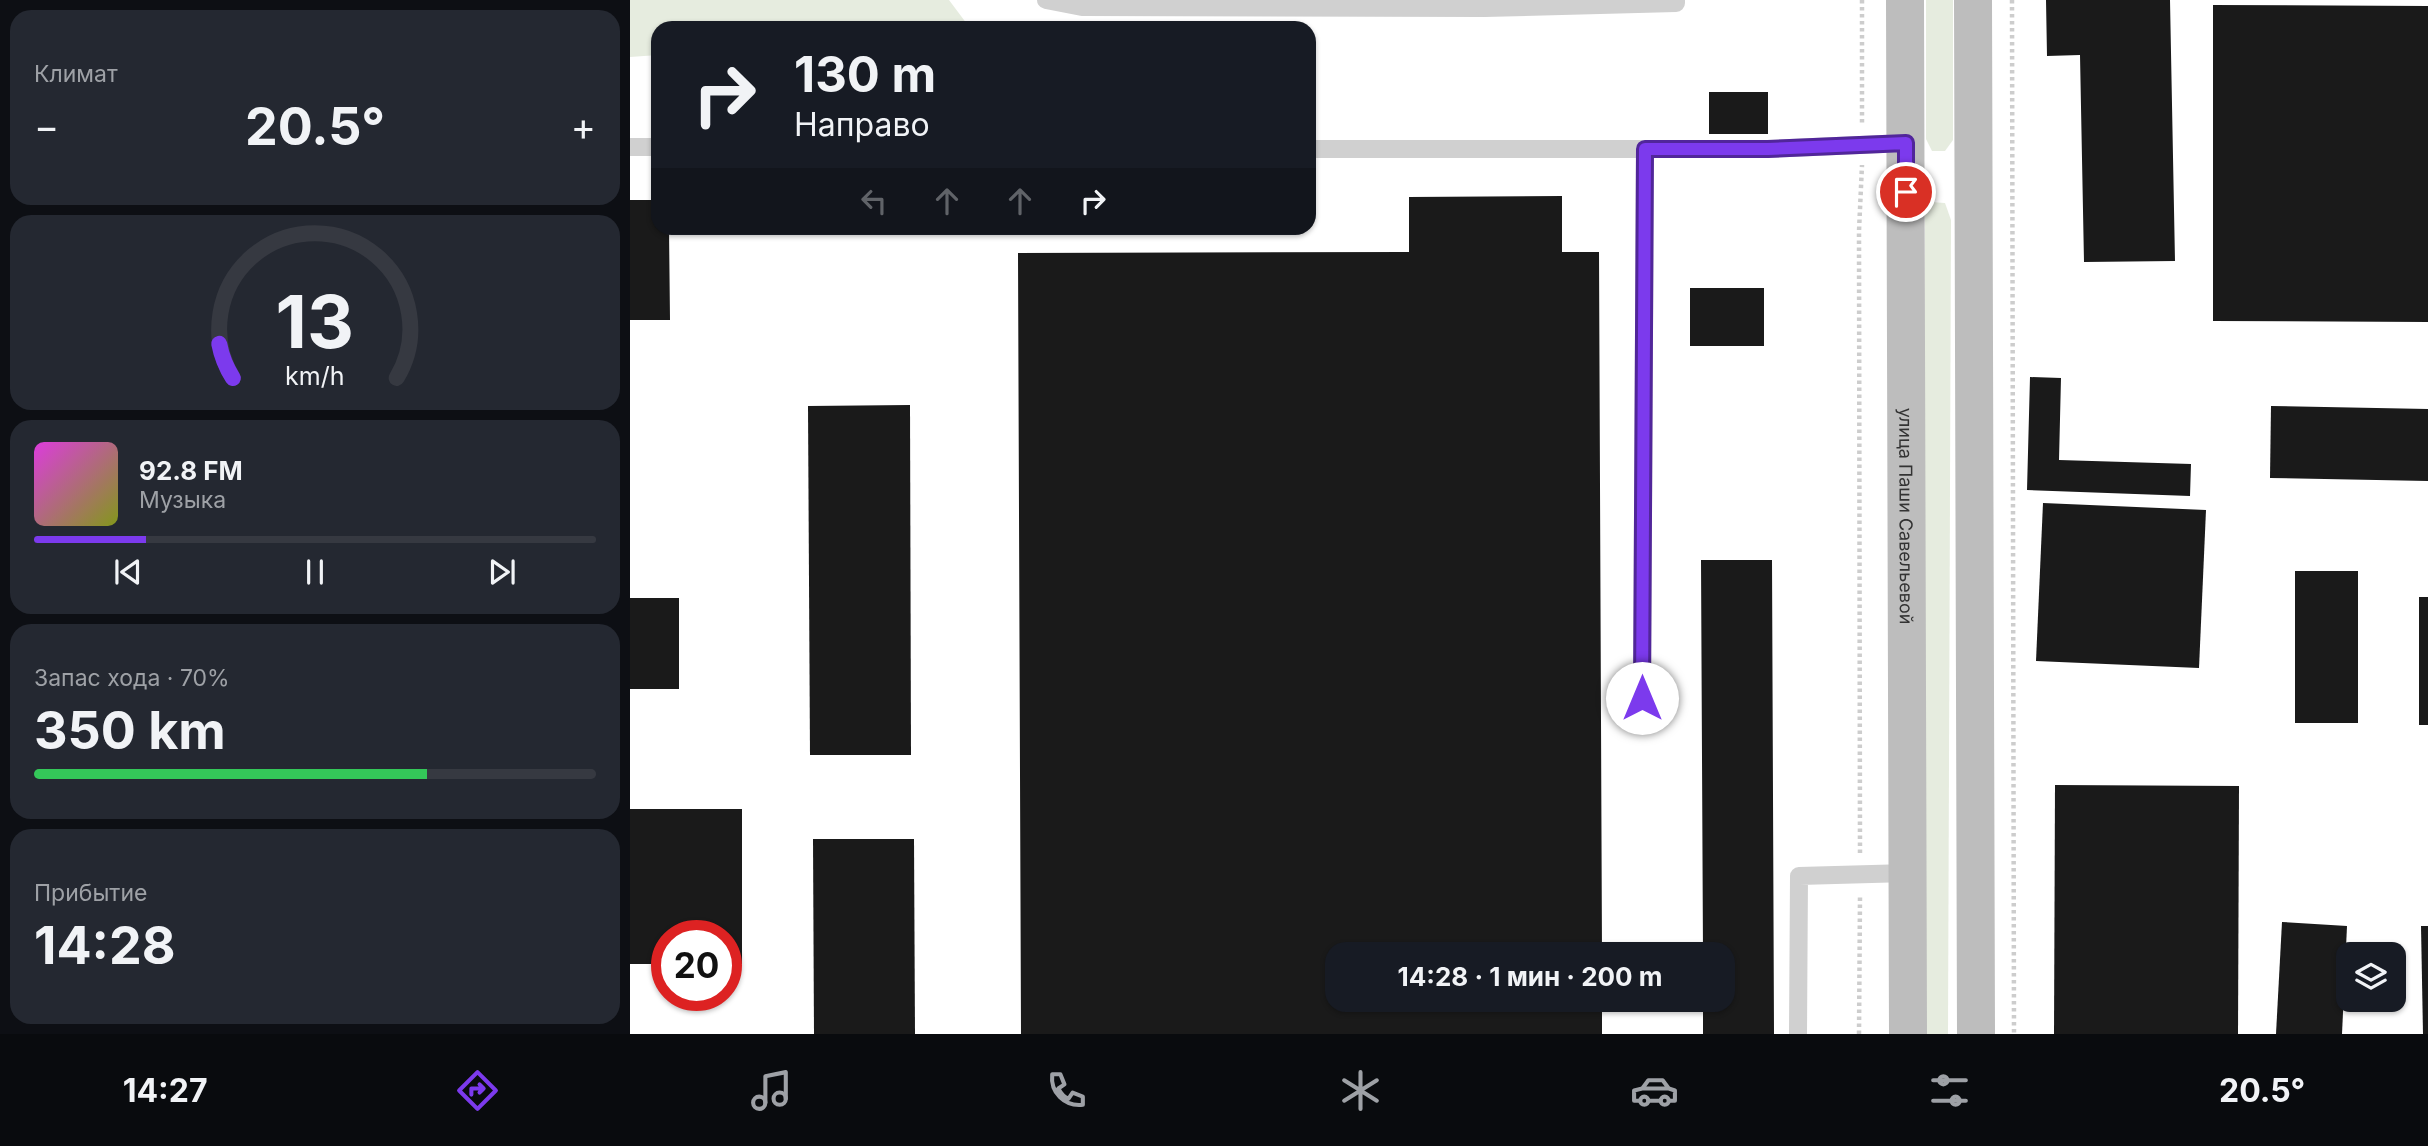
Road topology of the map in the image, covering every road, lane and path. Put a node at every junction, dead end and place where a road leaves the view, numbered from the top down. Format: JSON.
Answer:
{"nodes":[{"id":1,"x":1046,"y":0,"type":"edge"},
{"id":2,"x":1862,"y":0,"type":"edge"},
{"id":3,"x":1905,"y":0,"type":"edge"},
{"id":4,"x":1973,"y":0,"type":"edge"},
{"id":5,"x":2012,"y":0,"type":"edge"},
{"id":6,"x":1679,"y":1,"type":"edge"},
{"id":7,"x":1484,"y":4,"type":"edge"},
{"id":8,"x":1906,"y":143,"type":"junction"},
{"id":9,"x":1862,"y":145,"type":"junction"},
{"id":10,"x":630,"y":147,"type":"edge"},
{"id":11,"x":651,"y":147,"type":"edge"},
{"id":12,"x":1316,"y":149,"type":"edge"},
{"id":13,"x":1645,"y":149,"type":"junction"},
{"id":14,"x":1642,"y":698,"type":"dead end"},
{"id":15,"x":1908,"y":873,"type":"junction"},
{"id":16,"x":1860,"y":874,"type":"junction"},
{"id":17,"x":1798,"y":1034,"type":"edge"},
{"id":18,"x":1859,"y":1034,"type":"edge"},
{"id":19,"x":1908,"y":1034,"type":"edge"},
{"id":20,"x":1976,"y":1034,"type":"edge"},
{"id":21,"x":2014,"y":1034,"type":"edge"}],
"edges":[{"from":1,"to":7,"type":"lane"},
{"from":2,"to":9,"type":"path"},
{"from":3,"to":8,"type":"street","name":"улица Паши Савельевой"},
{"from":4,"to":20,"type":"street"},
{"from":5,"to":21,"type":"path"},
{"from":6,"to":7,"type":"lane"},
{"from":8,"to":9,"type":"lane"},
{"from":8,"to":15,"type":"street","name":"улица Паши Савельевой"},
{"from":9,"to":13,"type":"lane"},
{"from":9,"to":16,"type":"path"},
{"from":10,"to":11,"type":"lane"},
{"from":12,"to":13,"type":"lane"},
{"from":13,"to":14,"type":"lane"},
{"from":15,"to":16,"type":"lane"},
{"from":15,"to":19,"type":"street","name":"улица Паши Савельевой"},
{"from":16,"to":17,"type":"lane"},
{"from":16,"to":18,"type":"path"}]}
